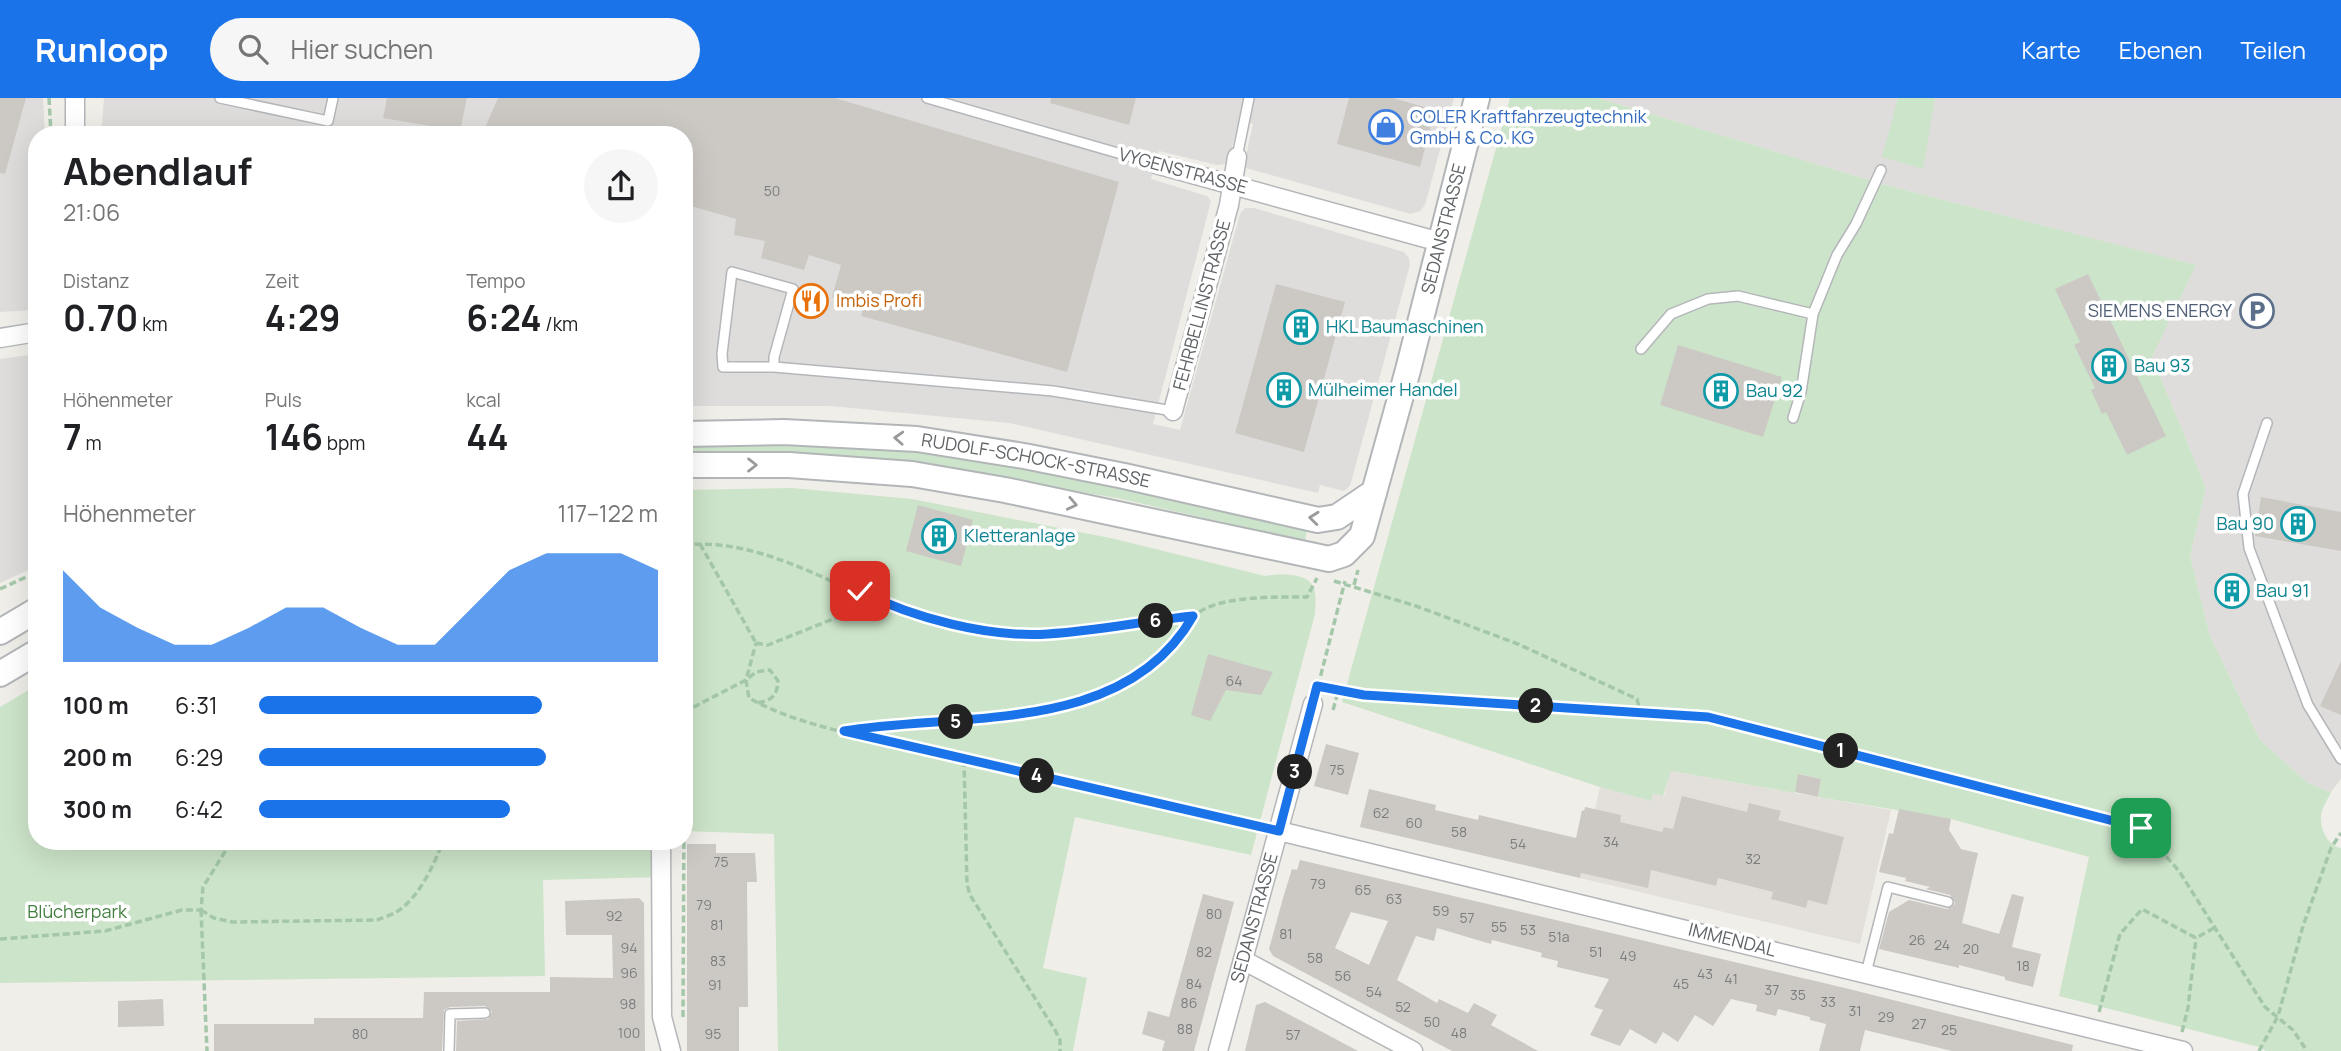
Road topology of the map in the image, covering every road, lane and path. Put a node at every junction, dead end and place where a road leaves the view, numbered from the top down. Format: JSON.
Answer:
{"nodes":[{"id":1,"x":49,"y":98,"type":"edge"},
{"id":2,"x":75,"y":98,"type":"edge"},
{"id":3,"x":220,"y":98,"type":"edge"},
{"id":4,"x":333,"y":98,"type":"edge"},
{"id":5,"x":927,"y":98,"type":"edge"},
{"id":6,"x":1249,"y":98,"type":"edge"},
{"id":7,"x":1477,"y":98,"type":"edge"},
{"id":8,"x":51,"y":126,"type":"edge"},
{"id":9,"x":75,"y":126,"type":"edge"},
{"id":10,"x":1237,"y":157,"type":"joint"},
{"id":11,"x":1156,"y":164,"type":"joint"},
{"id":12,"x":1881,"y":170,"type":"dead end"},
{"id":13,"x":1232,"y":185,"type":"junction"},
{"id":14,"x":1440,"y":242,"type":"junction"},
{"id":15,"x":1813,"y":314,"type":"junction"},
{"id":16,"x":28,"y":333,"type":"edge"},
{"id":17,"x":0,"y":338,"type":"edge"},
{"id":18,"x":1641,"y":349,"type":"dead end"},
{"id":19,"x":774,"y":367,"type":"junction"},
{"id":20,"x":1173,"y":411,"type":"joint"},
{"id":21,"x":1793,"y":418,"type":"dead end"},
{"id":22,"x":2266,"y":423,"type":"dead end"},
{"id":23,"x":693,"y":434,"type":"edge"},
{"id":24,"x":693,"y":466,"type":"edge"},
{"id":25,"x":1374,"y":492,"type":"junction"},
{"id":26,"x":699,"y":543,"type":"junction"},
{"id":27,"x":693,"y":544,"type":"edge"},
{"id":28,"x":1344,"y":554,"type":"joint"},
{"id":29,"x":28,"y":576,"type":"edge"},
{"id":30,"x":1317,"y":579,"type":"dead end"},
{"id":31,"x":0,"y":589,"type":"edge"},
{"id":32,"x":878,"y":601,"type":"junction"},
{"id":33,"x":28,"y":615,"type":"edge"},
{"id":34,"x":1193,"y":616,"type":"junction"},
{"id":35,"x":0,"y":632,"type":"edge"},
{"id":36,"x":756,"y":643,"type":"junction"},
{"id":37,"x":28,"y":657,"type":"edge"},
{"id":38,"x":0,"y":674,"type":"edge"},
{"id":39,"x":746,"y":680,"type":"junction"},
{"id":40,"x":1317,"y":686,"type":"junction"},
{"id":41,"x":758,"y":703,"type":"junction"},
{"id":42,"x":1312,"y":704,"type":"joint"},
{"id":43,"x":693,"y":707,"type":"edge"},
{"id":44,"x":1641,"y":714,"type":"junction"},
{"id":45,"x":844,"y":731,"type":"junction"},
{"id":46,"x":2341,"y":759,"type":"edge"},
{"id":47,"x":964,"y":760,"type":"junction"},
{"id":48,"x":1279,"y":831,"type":"junction"},
{"id":49,"x":2341,"y":834,"type":"edge"},
{"id":50,"x":226,"y":850,"type":"edge"},
{"id":51,"x":439,"y":850,"type":"edge"},
{"id":52,"x":659,"y":850,"type":"edge"},
{"id":53,"x":684,"y":850,"type":"edge"},
{"id":54,"x":1948,"y":902,"type":"dead end"},
{"id":55,"x":201,"y":910,"type":"junction"},
{"id":56,"x":2214,"y":928,"type":"junction"},
{"id":57,"x":2196,"y":937,"type":"junction"},
{"id":58,"x":0,"y":939,"type":"edge"},
{"id":59,"x":1243,"y":960,"type":"junction"},
{"id":60,"x":1866,"y":973,"type":"junction"},
{"id":61,"x":2099,"y":1012,"type":"dead end"},
{"id":62,"x":485,"y":1013,"type":"dead end"},
{"id":63,"x":2278,"y":1016,"type":"junction"},
{"id":64,"x":683,"y":1024,"type":"dead end"},
{"id":65,"x":2182,"y":1032,"type":"dead end"},
{"id":66,"x":207,"y":1051,"type":"edge"},
{"id":67,"x":449,"y":1051,"type":"edge"},
{"id":68,"x":671,"y":1051,"type":"edge"},
{"id":69,"x":1060,"y":1051,"type":"edge"},
{"id":70,"x":1218,"y":1051,"type":"edge"},
{"id":71,"x":1413,"y":1051,"type":"edge"},
{"id":72,"x":2183,"y":1051,"type":"edge"},
{"id":73,"x":2259,"y":1051,"type":"edge"},
{"id":74,"x":2307,"y":1051,"type":"edge"}],
"edges":[{"from":1,"to":8,"type":"path"},
{"from":2,"to":9,"type":"street"},
{"from":3,"to":4,"type":"lane"},
{"from":5,"to":11,"type":"lane","name":"VYGENSTRASSE"},
{"from":6,"to":10,"type":"lane"},
{"from":7,"to":14,"type":"main road","name":"SEDANSTRASSE"},
{"from":10,"to":13,"type":"street","name":"FEHRBELLINSTRASSE"},
{"from":11,"to":13,"type":"street","name":"VYGENSTRASSE"},
{"from":12,"to":15,"type":"lane"},
{"from":13,"to":14,"type":"street","name":"VYGENSTRASSE"},
{"from":13,"to":20,"type":"street","name":"FEHRBELLINSTRASSE"},
{"from":14,"to":25,"type":"main road","name":"SEDANSTRASSE"},
{"from":15,"to":18,"type":"lane"},
{"from":15,"to":21,"type":"lane"},
{"from":16,"to":17,"type":"street"},
{"from":19,"to":19,"type":"lane"},
{"from":19,"to":20,"type":"lane"},
{"from":22,"to":46,"type":"lane"},
{"from":25,"to":23,"type":"main road","name":"RUDOLF-SCHOCK-STRASSE","one_way":true},
{"from":24,"to":28,"type":"main road","name":"RUDOLF-SCHOCK-STRASSE","one_way":true},
{"from":25,"to":28,"type":"main road","name":"SEDANSTRASSE"},
{"from":26,"to":27,"type":"path"},
{"from":26,"to":32,"type":"path"},
{"from":26,"to":36,"type":"path"},
{"from":29,"to":31,"type":"path"},
{"from":30,"to":34,"type":"path"},
{"from":32,"to":34,"type":"path"},
{"from":32,"to":36,"type":"path"},
{"from":33,"to":35,"type":"main road"},
{"from":34,"to":45,"type":"path"},
{"from":36,"to":39,"type":"path"},
{"from":37,"to":38,"type":"main road"},
{"from":39,"to":41,"type":"path"},
{"from":39,"to":41,"type":"path"},
{"from":39,"to":43,"type":"path"},
{"from":40,"to":42,"type":"path"},
{"from":40,"to":44,"type":"path"},
{"from":40,"to":44,"type":"path"},
{"from":41,"to":45,"type":"path"},
{"from":42,"to":48,"type":"street","name":"SEDANSTRASSE"},
{"from":44,"to":56,"type":"path"},
{"from":45,"to":47,"type":"path"},
{"from":47,"to":48,"type":"path"},
{"from":47,"to":69,"type":"path"},
{"from":48,"to":59,"type":"street","name":"SEDANSTRASSE"},
{"from":48,"to":60,"type":"street","name":"IMMENDAL"},
{"from":49,"to":63,"type":"path"},
{"from":50,"to":55,"type":"path"},
{"from":51,"to":55,"type":"path"},
{"from":52,"to":68,"type":"street"},
{"from":53,"to":64,"type":"path"},
{"from":54,"to":60,"type":"lane"},
{"from":55,"to":58,"type":"path"},
{"from":55,"to":66,"type":"path"},
{"from":56,"to":57,"type":"path"},
{"from":56,"to":63,"type":"path"},
{"from":57,"to":61,"type":"path"},
{"from":57,"to":65,"type":"path"},
{"from":59,"to":70,"type":"street","name":"SEDANSTRASSE"},
{"from":59,"to":71,"type":"street"},
{"from":60,"to":72,"type":"street","name":"IMMENDAL"},
{"from":62,"to":67,"type":"lane"},
{"from":63,"to":73,"type":"path"},
{"from":63,"to":74,"type":"path"}]}
